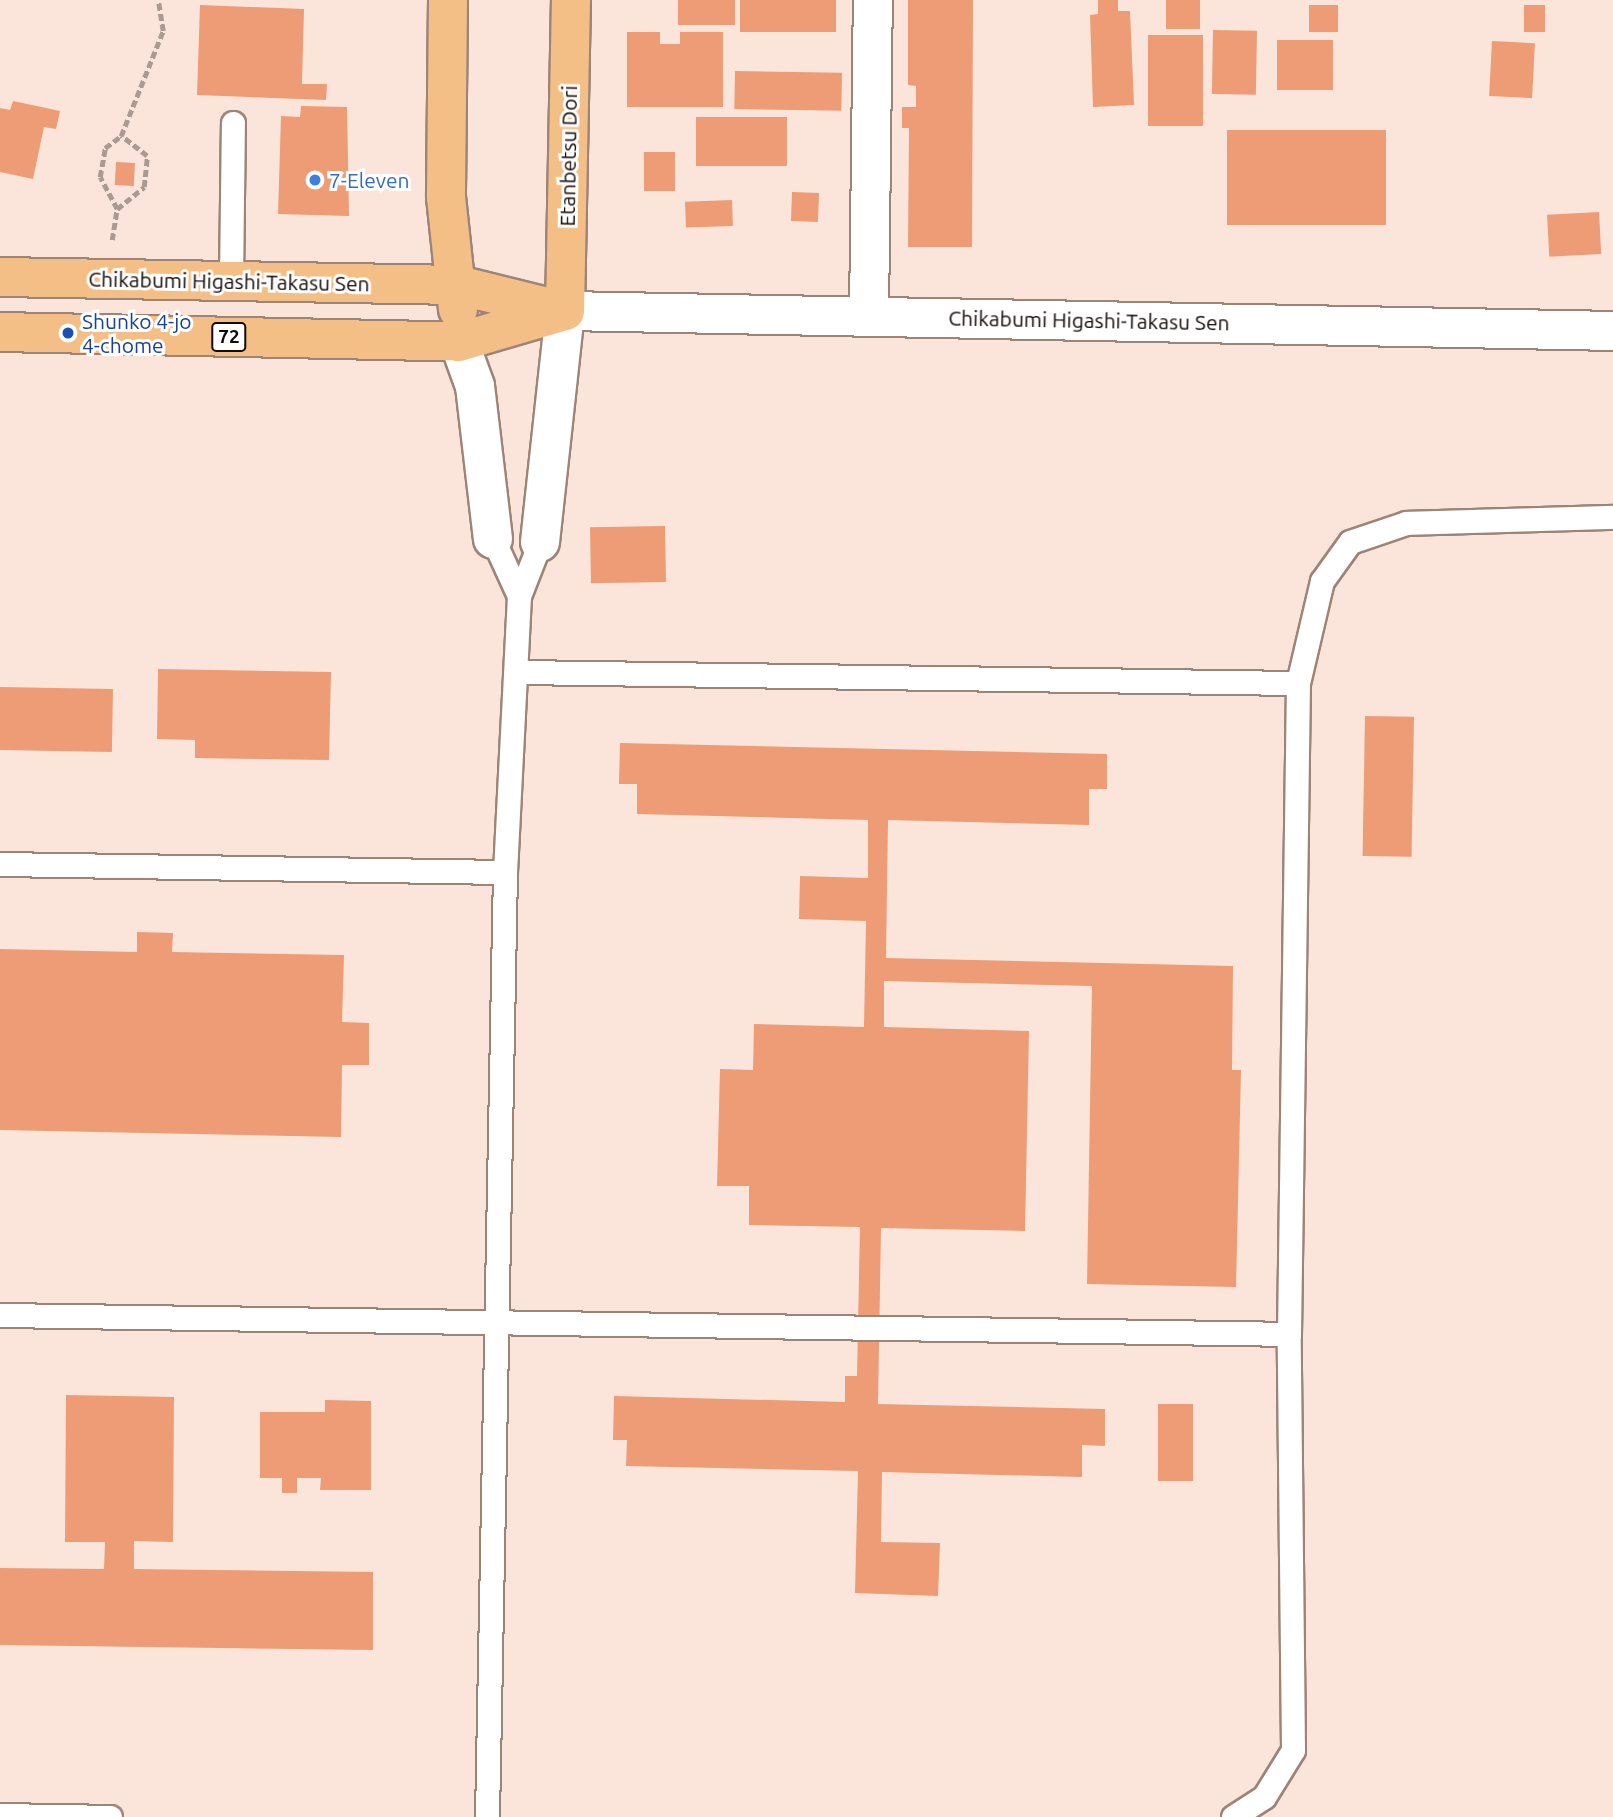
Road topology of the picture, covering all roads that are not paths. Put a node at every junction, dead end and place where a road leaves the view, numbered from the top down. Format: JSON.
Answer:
{"nodes":[{"id":1,"x":448,"y":0,"type":"edge"},
{"id":2,"x":571,"y":0,"type":"edge"},
{"id":3,"x":873,"y":0,"type":"edge"},
{"id":4,"x":233,"y":122,"type":"dead end"},
{"id":5,"x":0,"y":277,"type":"edge"},
{"id":6,"x":231,"y":281,"type":"junction"},
{"id":7,"x":458,"y":285,"type":"junction"},
{"id":8,"x":565,"y":311,"type":"junction"},
{"id":9,"x":869,"y":315,"type":"junction"},
{"id":10,"x":1613,"y":331,"type":"edge"},
{"id":11,"x":0,"y":332,"type":"edge"},
{"id":12,"x":459,"y":342,"type":"junction"},
{"id":13,"x":1613,"y":517,"type":"edge"},
{"id":14,"x":493,"y":539,"type":"joint"},
{"id":15,"x":540,"y":542,"type":"joint"},
{"id":16,"x":519,"y":596,"type":"junction"},
{"id":17,"x":518,"y":671,"type":"junction"},
{"id":18,"x":1298,"y":683,"type":"junction"},
{"id":19,"x":0,"y":864,"type":"edge"},
{"id":20,"x":505,"y":872,"type":"junction"},
{"id":21,"x":0,"y":1315,"type":"edge"},
{"id":22,"x":496,"y":1322,"type":"junction"},
{"id":23,"x":1289,"y":1334,"type":"junction"},
{"id":24,"x":0,"y":1815,"type":"edge"},
{"id":25,"x":110,"y":1817,"type":"edge"},
{"id":26,"x":487,"y":1817,"type":"edge"},
{"id":27,"x":1233,"y":1817,"type":"edge"}],
"edges":[{"from":1,"to":7,"type":"main road"},
{"from":2,"to":8,"type":"main road","name":"Etanbetsu Dori"},
{"from":3,"to":9,"type":"street"},
{"from":4,"to":6,"type":"lane"},
{"from":5,"to":6,"type":"main road","name":"Chikabumi Higashi-Takasu Sen"},
{"from":6,"to":7,"type":"main road","name":"Chikabumi Higashi-Takasu Sen"},
{"from":7,"to":8,"type":"main road","name":"Chikabumi Higashi-Takasu Sen"},
{"from":7,"to":12,"type":"main road"},
{"from":8,"to":9,"type":"street","name":"Chikabumi Higashi-Takasu Sen"},
{"from":8,"to":12,"type":"main road","name":"Chikabumi Higashi-Takasu Sen","number":"72"},
{"from":8,"to":15,"type":"street"},
{"from":9,"to":10,"type":"street","name":"Chikabumi Higashi-Takasu Sen"},
{"from":11,"to":12,"type":"main road","name":"Chikabumi Higashi-Takasu Sen","number":"72"},
{"from":12,"to":14,"type":"street"},
{"from":13,"to":18,"type":"lane"},
{"from":14,"to":16,"type":"lane"},
{"from":15,"to":16,"type":"lane"},
{"from":16,"to":17,"type":"lane"},
{"from":17,"to":18,"type":"lane"},
{"from":17,"to":20,"type":"lane"},
{"from":18,"to":23,"type":"lane"},
{"from":19,"to":20,"type":"lane"},
{"from":20,"to":22,"type":"lane"},
{"from":21,"to":22,"type":"lane"},
{"from":22,"to":23,"type":"lane"},
{"from":22,"to":26,"type":"lane"},
{"from":23,"to":27,"type":"lane"},
{"from":24,"to":25,"type":"lane"}]}
